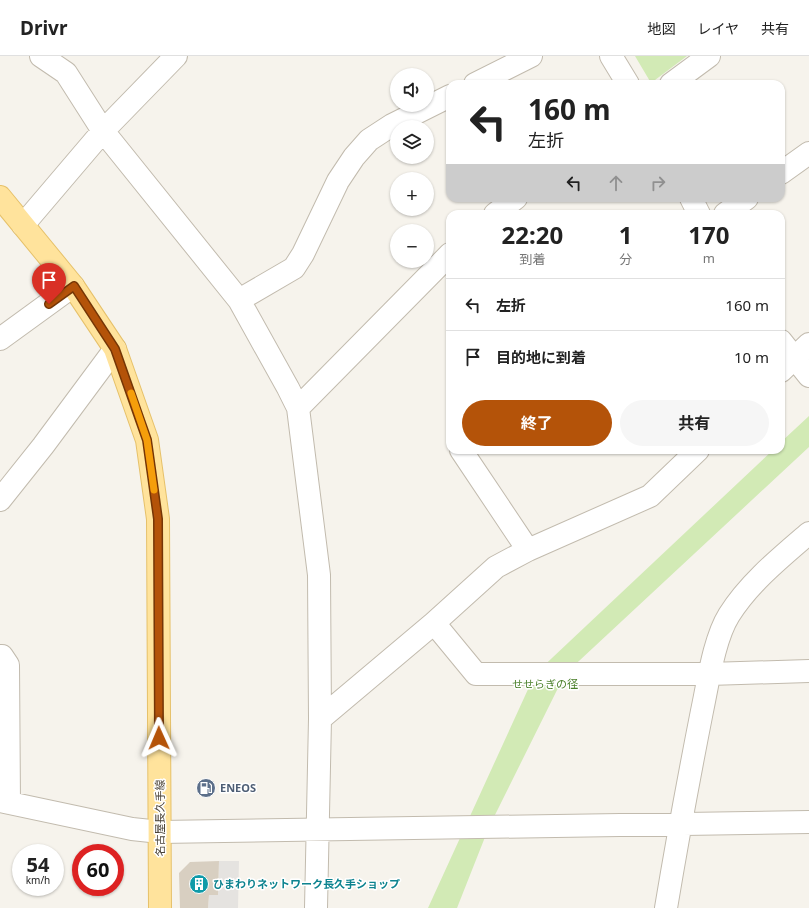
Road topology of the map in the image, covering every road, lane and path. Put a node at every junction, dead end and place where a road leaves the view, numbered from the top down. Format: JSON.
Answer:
{"nodes":[{"id":1,"x":42,"y":56,"type":"edge"},
{"id":2,"x":176,"y":56,"type":"edge"},
{"id":3,"x":531,"y":56,"type":"edge"},
{"id":4,"x":611,"y":56,"type":"edge"},
{"id":5,"x":710,"y":56,"type":"edge"},
{"id":6,"x":70,"y":64,"type":"edge"},
{"id":7,"x":483,"y":80,"type":"edge"},
{"id":8,"x":626,"y":80,"type":"edge"},
{"id":9,"x":677,"y":80,"type":"edge"},
{"id":10,"x":446,"y":98,"type":"edge"},
{"id":11,"x":103,"y":131,"type":"junction"},
{"id":12,"x":809,"y":153,"type":"edge"},
{"id":13,"x":785,"y":170,"type":"edge"},
{"id":14,"x":0,"y":197,"type":"edge"},
{"id":15,"x":511,"y":202,"type":"edge"},
{"id":16,"x":742,"y":202,"type":"edge"},
{"id":17,"x":500,"y":210,"type":"edge"},
{"id":18,"x":730,"y":210,"type":"edge"},
{"id":19,"x":23,"y":225,"type":"junction"},
{"id":20,"x":446,"y":258,"type":"edge"},
{"id":21,"x":74,"y":286,"type":"junction"},
{"id":22,"x":239,"y":300,"type":"junction"},
{"id":23,"x":0,"y":339,"type":"edge"},
{"id":24,"x":785,"y":346,"type":"edge"},
{"id":25,"x":115,"y":349,"type":"junction"},
{"id":26,"x":795,"y":358,"type":"edge"},
{"id":27,"x":809,"y":376,"type":"edge"},
{"id":28,"x":298,"y":408,"type":"junction"},
{"id":29,"x":464,"y":454,"type":"edge"},
{"id":30,"x":694,"y":454,"type":"edge"},
{"id":31,"x":0,"y":500,"type":"edge"},
{"id":32,"x":809,"y":533,"type":"edge"},
{"id":33,"x":528,"y":550,"type":"junction"},
{"id":34,"x":434,"y":623,"type":"junction"},
{"id":35,"x":0,"y":656,"type":"edge"},
{"id":36,"x":809,"y":671,"type":"edge"},
{"id":37,"x":709,"y":674,"type":"junction"},
{"id":38,"x":320,"y":719,"type":"junction"},
{"id":39,"x":4,"y":802,"type":"edge"},
{"id":40,"x":809,"y":822,"type":"edge"},
{"id":41,"x":679,"y":824,"type":"junction"},
{"id":42,"x":317,"y":831,"type":"junction"},
{"id":43,"x":160,"y":832,"type":"junction"},
{"id":44,"x":160,"y":908,"type":"edge"},
{"id":45,"x":316,"y":908,"type":"edge"},
{"id":46,"x":666,"y":908,"type":"edge"}],
"edges":[{"from":1,"to":6,"type":"street"},
{"from":2,"to":11,"type":"street"},
{"from":3,"to":7,"type":"street"},
{"from":4,"to":8,"type":"street"},
{"from":5,"to":9,"type":"street"},
{"from":6,"to":11,"type":"street"},
{"from":10,"to":22,"type":"street"},
{"from":11,"to":19,"type":"street"},
{"from":11,"to":22,"type":"street"},
{"from":12,"to":13,"type":"street"},
{"from":14,"to":19,"type":"main road","name":"名古屋長久手線"},
{"from":15,"to":17,"type":"street"},
{"from":16,"to":18,"type":"street"},
{"from":19,"to":21,"type":"main road","name":"名古屋長久手線"},
{"from":20,"to":28,"type":"street"},
{"from":21,"to":23,"type":"street"},
{"from":21,"to":25,"type":"main road","name":"名古屋長久手線"},
{"from":22,"to":28,"type":"street"},
{"from":24,"to":26,"type":"street"},
{"from":25,"to":31,"type":"street"},
{"from":25,"to":43,"type":"main road","name":"名古屋長久手線"},
{"from":26,"to":27,"type":"street"},
{"from":28,"to":38,"type":"street"},
{"from":29,"to":33,"type":"street"},
{"from":30,"to":33,"type":"street"},
{"from":32,"to":37,"type":"street"},
{"from":33,"to":34,"type":"street"},
{"from":34,"to":37,"type":"street"},
{"from":34,"to":38,"type":"street"},
{"from":35,"to":39,"type":"street"},
{"from":36,"to":37,"type":"street"},
{"from":37,"to":41,"type":"street"},
{"from":38,"to":42,"type":"street"},
{"from":39,"to":43,"type":"street"},
{"from":40,"to":41,"type":"street"},
{"from":41,"to":42,"type":"street"},
{"from":41,"to":46,"type":"street"},
{"from":42,"to":43,"type":"street"},
{"from":42,"to":45,"type":"street"},
{"from":43,"to":44,"type":"main road","name":"名古屋長久手線"}]}
